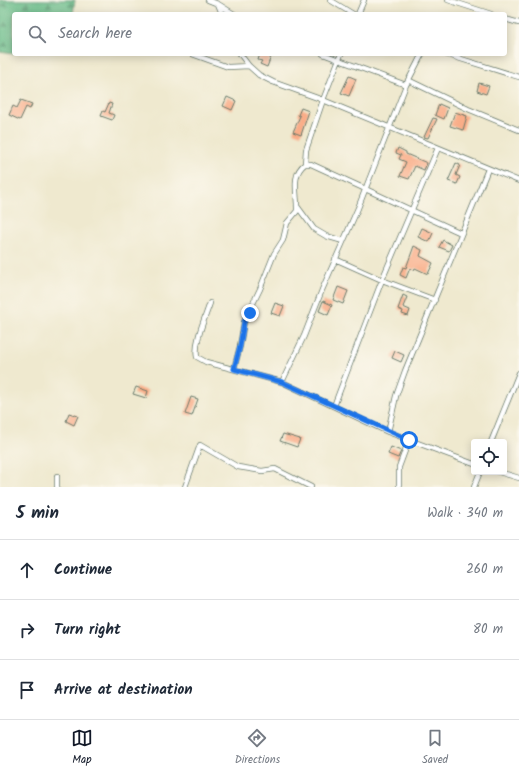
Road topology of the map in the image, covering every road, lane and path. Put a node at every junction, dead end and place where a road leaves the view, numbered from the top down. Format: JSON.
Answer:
{"nodes":[{"id":1,"x":208,"y":0,"type":"edge"},
{"id":2,"x":330,"y":0,"type":"edge"},
{"id":3,"x":364,"y":0,"type":"edge"},
{"id":4,"x":448,"y":0,"type":"edge"},
{"id":5,"x":217,"y":2,"type":"edge"},
{"id":6,"x":221,"y":12,"type":"edge"},
{"id":7,"x":231,"y":12,"type":"edge"},
{"id":8,"x":350,"y":12,"type":"edge"},
{"id":9,"x":359,"y":12,"type":"edge"},
{"id":10,"x":485,"y":12,"type":"edge"},
{"id":11,"x":507,"y":20,"type":"edge"},
{"id":12,"x":519,"y":23,"type":"edge"},
{"id":13,"x":198,"y":56,"type":"edge"},
{"id":14,"x":242,"y":56,"type":"edge"},
{"id":15,"x":328,"y":56,"type":"edge"},
{"id":16,"x":340,"y":56,"type":"edge"},
{"id":17,"x":421,"y":56,"type":"edge"},
{"id":18,"x":451,"y":56,"type":"edge"},
{"id":19,"x":339,"y":60,"type":"junction"},
{"id":20,"x":249,"y":66,"type":"junction"},
{"id":21,"x":519,"y":77,"type":"edge"},
{"id":22,"x":407,"y":82,"type":"junction"},
{"id":23,"x":323,"y":100,"type":"junction"},
{"id":24,"x":389,"y":128,"type":"junction"},
{"id":25,"x":519,"y":130,"type":"edge"},
{"id":26,"x":438,"y":148,"type":"junction"},
{"id":27,"x":305,"y":164,"type":"junction"},
{"id":28,"x":488,"y":169,"type":"junction"},
{"id":29,"x":519,"y":181,"type":"edge"},
{"id":30,"x":365,"y":189,"type":"junction"},
{"id":31,"x":297,"y":206,"type":"junction"},
{"id":32,"x":411,"y":210,"type":"junction"},
{"id":33,"x":461,"y":233,"type":"junction"},
{"id":34,"x":343,"y":241,"type":"junction"},
{"id":35,"x":335,"y":258,"type":"junction"},
{"id":36,"x":382,"y":280,"type":"junction"},
{"id":37,"x":435,"y":300,"type":"junction"},
{"id":38,"x":210,"y":303,"type":"dead end"},
{"id":39,"x":234,"y":369,"type":"junction"},
{"id":40,"x":519,"y":373,"type":"edge"},
{"id":41,"x":282,"y":382,"type":"junction"},
{"id":42,"x":334,"y":406,"type":"junction"},
{"id":43,"x":388,"y":432,"type":"junction"},
{"id":44,"x":492,"y":439,"type":"edge"},
{"id":45,"x":409,"y":440,"type":"junction"},
{"id":46,"x":471,"y":463,"type":"edge"},
{"id":47,"x":507,"y":474,"type":"edge"},
{"id":48,"x":479,"y":475,"type":"edge"},
{"id":49,"x":57,"y":476,"type":"dead end"},
{"id":50,"x":519,"y":478,"type":"edge"},
{"id":51,"x":57,"y":487,"type":"edge"},
{"id":52,"x":184,"y":487,"type":"edge"},
{"id":53,"x":311,"y":487,"type":"edge"},
{"id":54,"x":399,"y":487,"type":"edge"},
{"id":55,"x":474,"y":487,"type":"edge"}],
"edges":[{"from":1,"to":5,"type":"street"},
{"from":2,"to":8,"type":"street"},
{"from":3,"to":9,"type":"street"},
{"from":4,"to":10,"type":"street"},
{"from":5,"to":6,"type":"street"},
{"from":5,"to":7,"type":"street"},
{"from":11,"to":12,"type":"street"},
{"from":13,"to":20,"type":"street"},
{"from":14,"to":20,"type":"street"},
{"from":15,"to":19,"type":"street"},
{"from":16,"to":19,"type":"street"},
{"from":17,"to":22,"type":"street"},
{"from":18,"to":21,"type":"street"},
{"from":19,"to":22,"type":"street"},
{"from":19,"to":23,"type":"street"},
{"from":20,"to":23,"type":"street"},
{"from":22,"to":24,"type":"street"},
{"from":22,"to":25,"type":"street"},
{"from":23,"to":24,"type":"street"},
{"from":23,"to":27,"type":"street"},
{"from":24,"to":26,"type":"street"},
{"from":24,"to":30,"type":"street"},
{"from":26,"to":28,"type":"street"},
{"from":26,"to":32,"type":"street"},
{"from":27,"to":30,"type":"street"},
{"from":27,"to":31,"type":"street"},
{"from":28,"to":29,"type":"street"},
{"from":28,"to":33,"type":"street"},
{"from":30,"to":32,"type":"street"},
{"from":30,"to":34,"type":"street"},
{"from":31,"to":34,"type":"street"},
{"from":31,"to":39,"type":"street"},
{"from":32,"to":33,"type":"street"},
{"from":32,"to":36,"type":"street"},
{"from":33,"to":37,"type":"street"},
{"from":34,"to":35,"type":"street"},
{"from":35,"to":36,"type":"street"},
{"from":35,"to":41,"type":"street"},
{"from":36,"to":37,"type":"street"},
{"from":36,"to":42,"type":"street"},
{"from":37,"to":43,"type":"street"},
{"from":38,"to":39,"type":"street"},
{"from":39,"to":41,"type":"street"},
{"from":40,"to":44,"type":"street"},
{"from":41,"to":42,"type":"street"},
{"from":42,"to":43,"type":"street"},
{"from":43,"to":45,"type":"street"},
{"from":45,"to":46,"type":"street"},
{"from":45,"to":54,"type":"street"},
{"from":47,"to":50,"type":"street"},
{"from":48,"to":55,"type":"street"},
{"from":49,"to":51,"type":"street"},
{"from":52,"to":53,"type":"street"}]}
